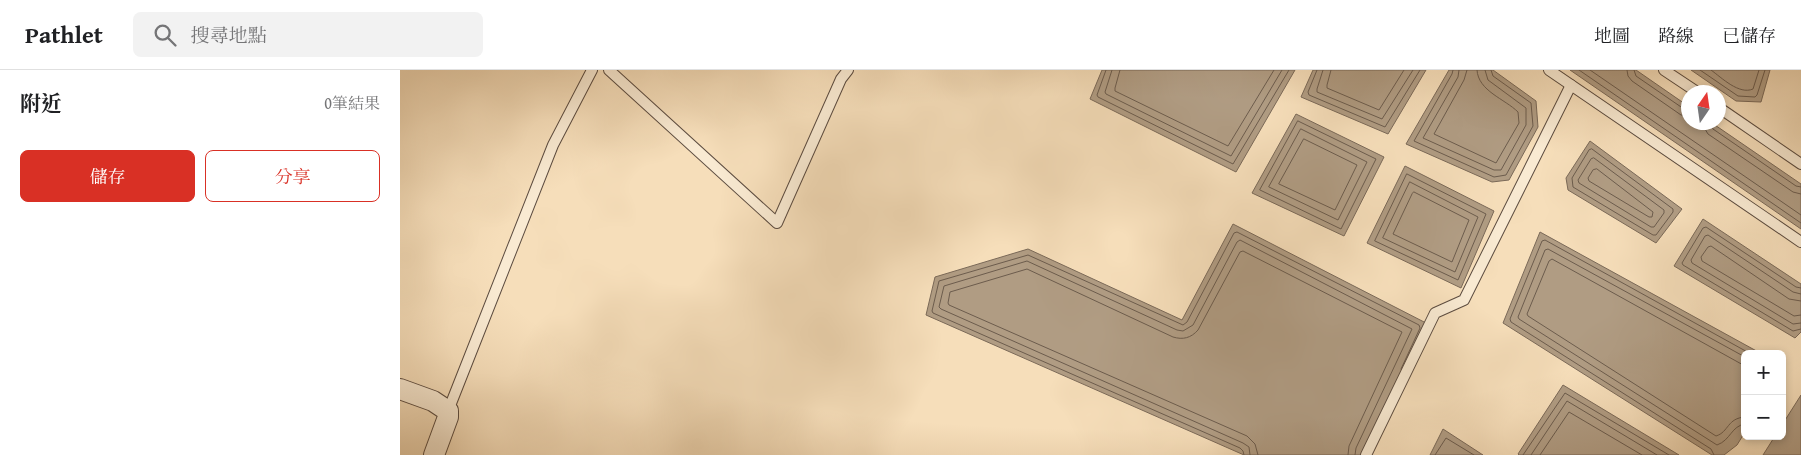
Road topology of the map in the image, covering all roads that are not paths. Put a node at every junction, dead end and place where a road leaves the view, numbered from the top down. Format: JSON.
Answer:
{"nodes":[{"id":1,"x":592,"y":70,"type":"edge"},
{"id":2,"x":609,"y":70,"type":"edge"},
{"id":3,"x":848,"y":70,"type":"edge"},
{"id":4,"x":1549,"y":70,"type":"edge"},
{"id":5,"x":1664,"y":70,"type":"edge"},
{"id":6,"x":1571,"y":85,"type":"junction"},
{"id":7,"x":1686,"y":85,"type":"edge"},
{"id":8,"x":1726,"y":112,"type":"edge"},
{"id":9,"x":1801,"y":164,"type":"edge"},
{"id":10,"x":1801,"y":242,"type":"edge"},
{"id":11,"x":400,"y":389,"type":"edge"},
{"id":12,"x":448,"y":410,"type":"junction"},
{"id":13,"x":434,"y":455,"type":"edge"},
{"id":14,"x":1366,"y":455,"type":"edge"}],
"edges":[{"from":1,"to":12,"type":"lane"},
{"from":2,"to":3,"type":"lane"},
{"from":4,"to":6,"type":"lane"},
{"from":5,"to":7,"type":"lane"},
{"from":6,"to":10,"type":"lane"},
{"from":6,"to":14,"type":"lane"},
{"from":8,"to":9,"type":"lane"},
{"from":11,"to":12,"type":"street"},
{"from":12,"to":13,"type":"street"}]}
